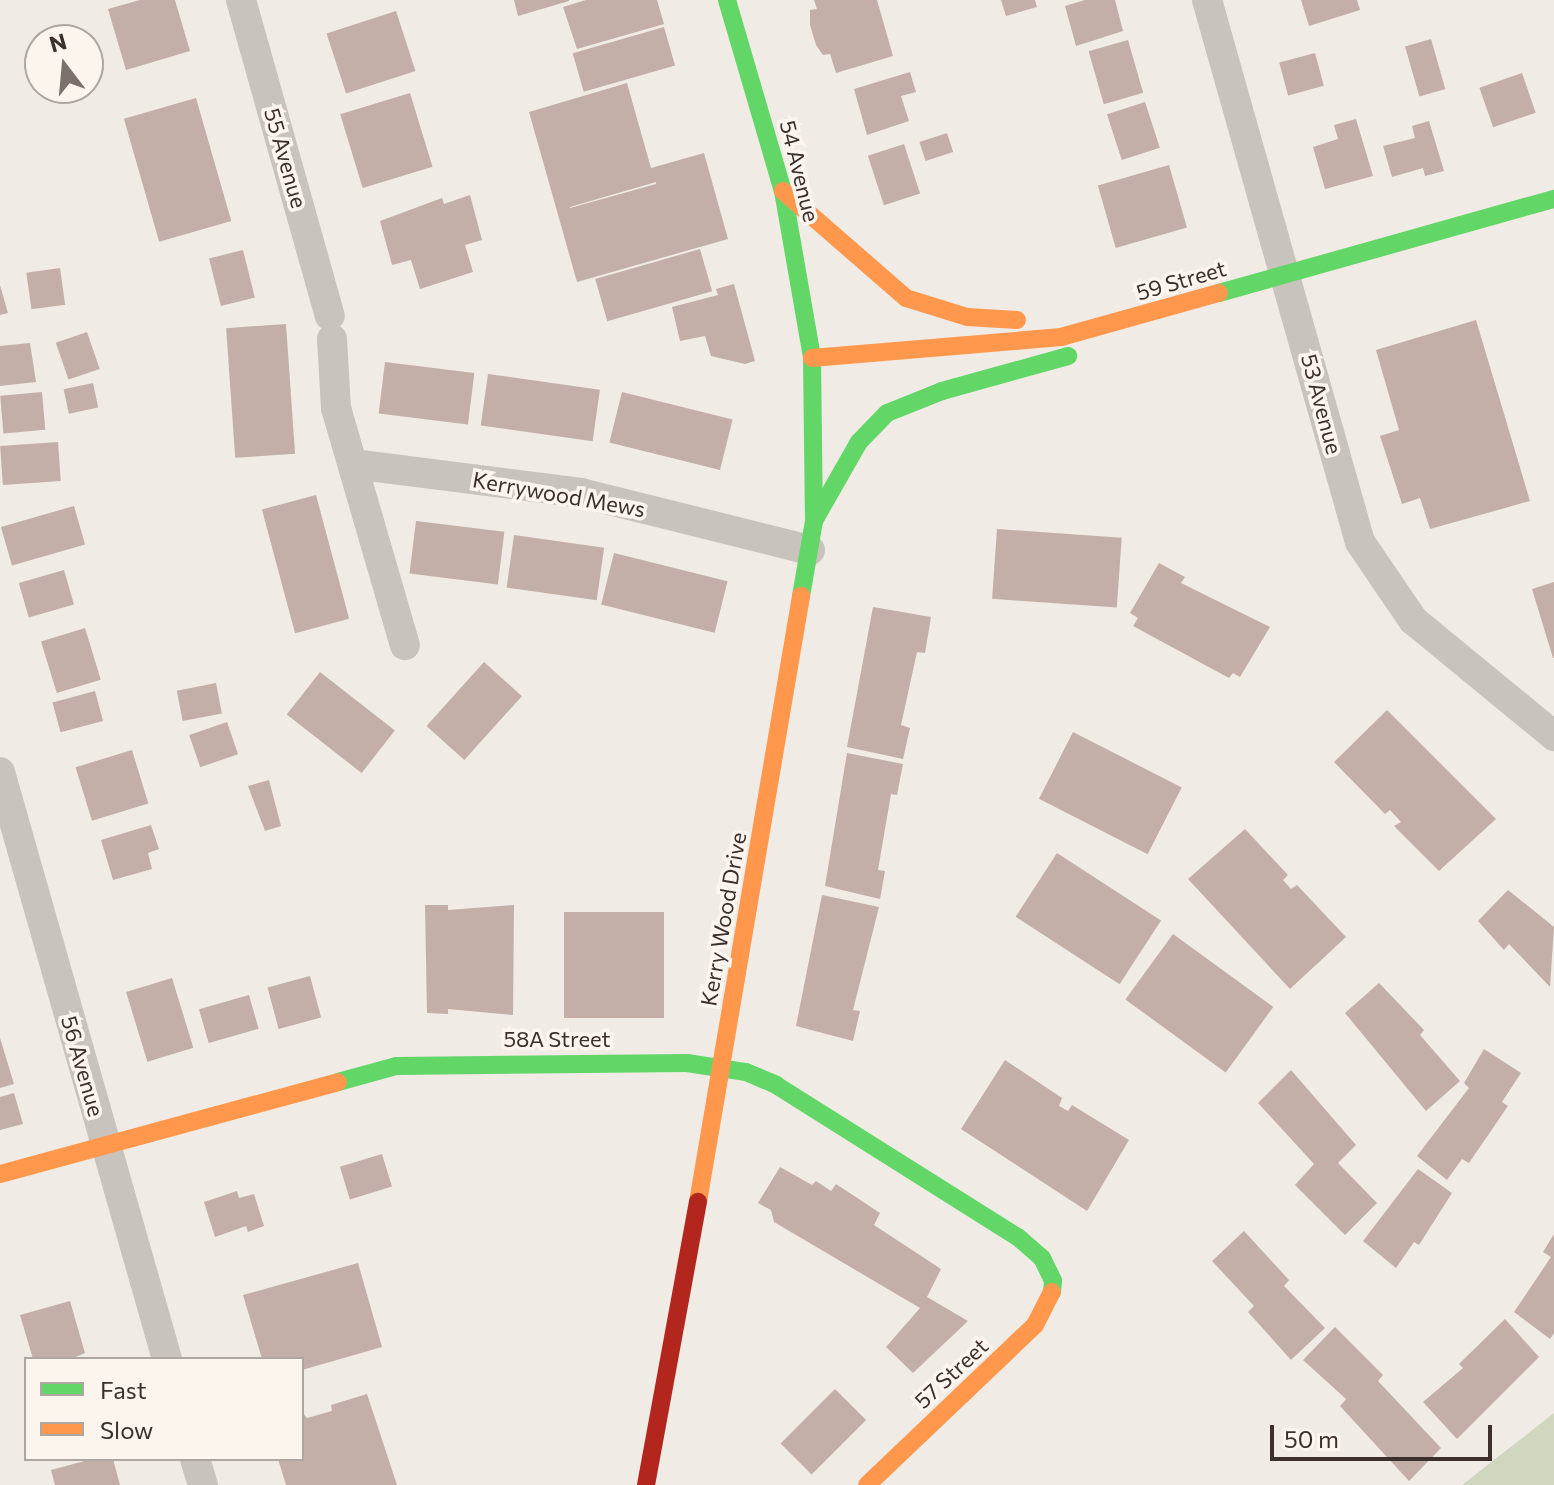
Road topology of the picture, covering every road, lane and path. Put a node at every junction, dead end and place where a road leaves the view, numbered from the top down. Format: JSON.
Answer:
{"nodes":[{"id":1,"x":241,"y":0,"type":"edge"},
{"id":2,"x":727,"y":0,"type":"edge"},
{"id":3,"x":1207,"y":0,"type":"edge"},
{"id":4,"x":783,"y":191,"type":"junction"},
{"id":5,"x":1554,"y":199,"type":"edge"},
{"id":6,"x":1286,"y":275,"type":"junction"},
{"id":7,"x":1111,"y":326,"type":"junction"},
{"id":8,"x":812,"y":358,"type":"junction"},
{"id":9,"x":353,"y":464,"type":"junction"},
{"id":10,"x":812,"y":535,"type":"junction"},
{"id":11,"x":405,"y":645,"type":"dead end"},
{"id":12,"x":1554,"y":736,"type":"edge"},
{"id":13,"x":0,"y":772,"type":"edge"},
{"id":14,"x":723,"y":1066,"type":"junction"},
{"id":15,"x":105,"y":1144,"type":"junction"},
{"id":16,"x":0,"y":1174,"type":"edge"},
{"id":17,"x":1054,"y":1287,"type":"joint"},
{"id":18,"x":166,"y":1357,"type":"edge"},
{"id":19,"x":196,"y":1461,"type":"edge"},
{"id":20,"x":203,"y":1485,"type":"edge"},
{"id":21,"x":646,"y":1485,"type":"edge"},
{"id":22,"x":867,"y":1485,"type":"edge"}],
"edges":[{"from":1,"to":9,"type":"street","name":"55 Avenue"},
{"from":2,"to":4,"type":"street","name":"54 Avenue"},
{"from":3,"to":6,"type":"street","name":"53 Avenue"},
{"from":4,"to":7,"type":"street"},
{"from":4,"to":8,"type":"street","name":"54 Avenue"},
{"from":5,"to":6,"type":"street","name":"59 Street"},
{"from":6,"to":7,"type":"street","name":"59 Street"},
{"from":6,"to":12,"type":"street","name":"53 Avenue"},
{"from":7,"to":8,"type":"street","name":"59 Street"},
{"from":7,"to":10,"type":"street"},
{"from":8,"to":10,"type":"street","name":"Kerry Wood Drive"},
{"from":9,"to":10,"type":"street","name":"Kerrywood Mews"},
{"from":9,"to":11,"type":"street"},
{"from":10,"to":14,"type":"street","name":"Kerry Wood Drive"},
{"from":13,"to":15,"type":"street","name":"56 Avenue"},
{"from":14,"to":15,"type":"street","name":"58A Street"},
{"from":14,"to":17,"type":"street","name":"58A Street"},
{"from":14,"to":21,"type":"street","name":"Kerry Wood Drive"},
{"from":15,"to":16,"type":"street","name":"58A Street"},
{"from":15,"to":18,"type":"street","name":"56 Avenue"},
{"from":17,"to":22,"type":"street","name":"57 Street"},
{"from":19,"to":20,"type":"street"}]}
